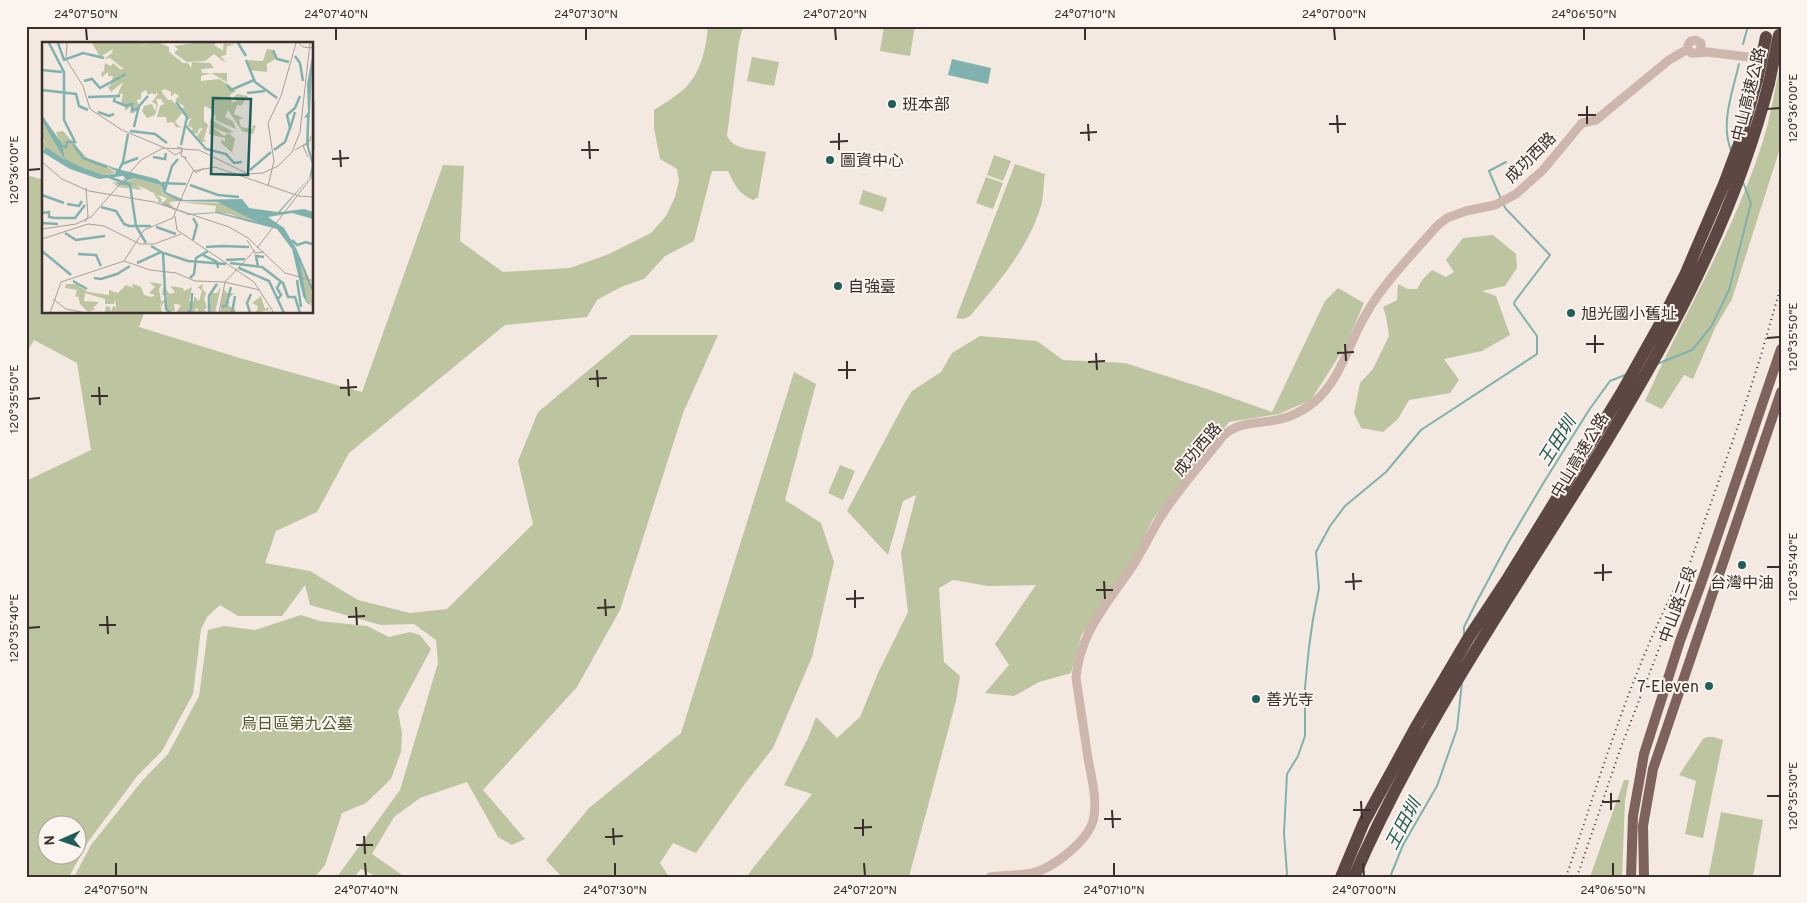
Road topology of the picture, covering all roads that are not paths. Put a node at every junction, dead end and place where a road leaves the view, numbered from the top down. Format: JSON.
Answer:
{"nodes":[{"id":1,"x":1773,"y":31,"type":"edge"},
{"id":2,"x":1781,"y":61,"type":"edge"},
{"id":3,"x":1763,"y":81,"type":"junction"},
{"id":4,"x":1781,"y":348,"type":"edge"},
{"id":5,"x":1781,"y":392,"type":"edge"},
{"id":6,"x":990,"y":877,"type":"edge"},
{"id":7,"x":1341,"y":877,"type":"edge"},
{"id":8,"x":1354,"y":877,"type":"edge"},
{"id":9,"x":1631,"y":877,"type":"edge"},
{"id":10,"x":1644,"y":877,"type":"edge"}],
"edges":[{"from":1,"to":3,"type":"highway","name":"中山高速公路","bridge":true},
{"from":2,"to":6,"type":"street","name":"成功西路"},
{"from":3,"to":7,"type":"highway","name":"中山高速公路"},
{"from":3,"to":8,"type":"highway","name":"中山高速公路"},
{"from":4,"to":9,"type":"main road","name":"中山路三段"},
{"from":5,"to":10,"type":"main road","name":"中山路三段"}]}
